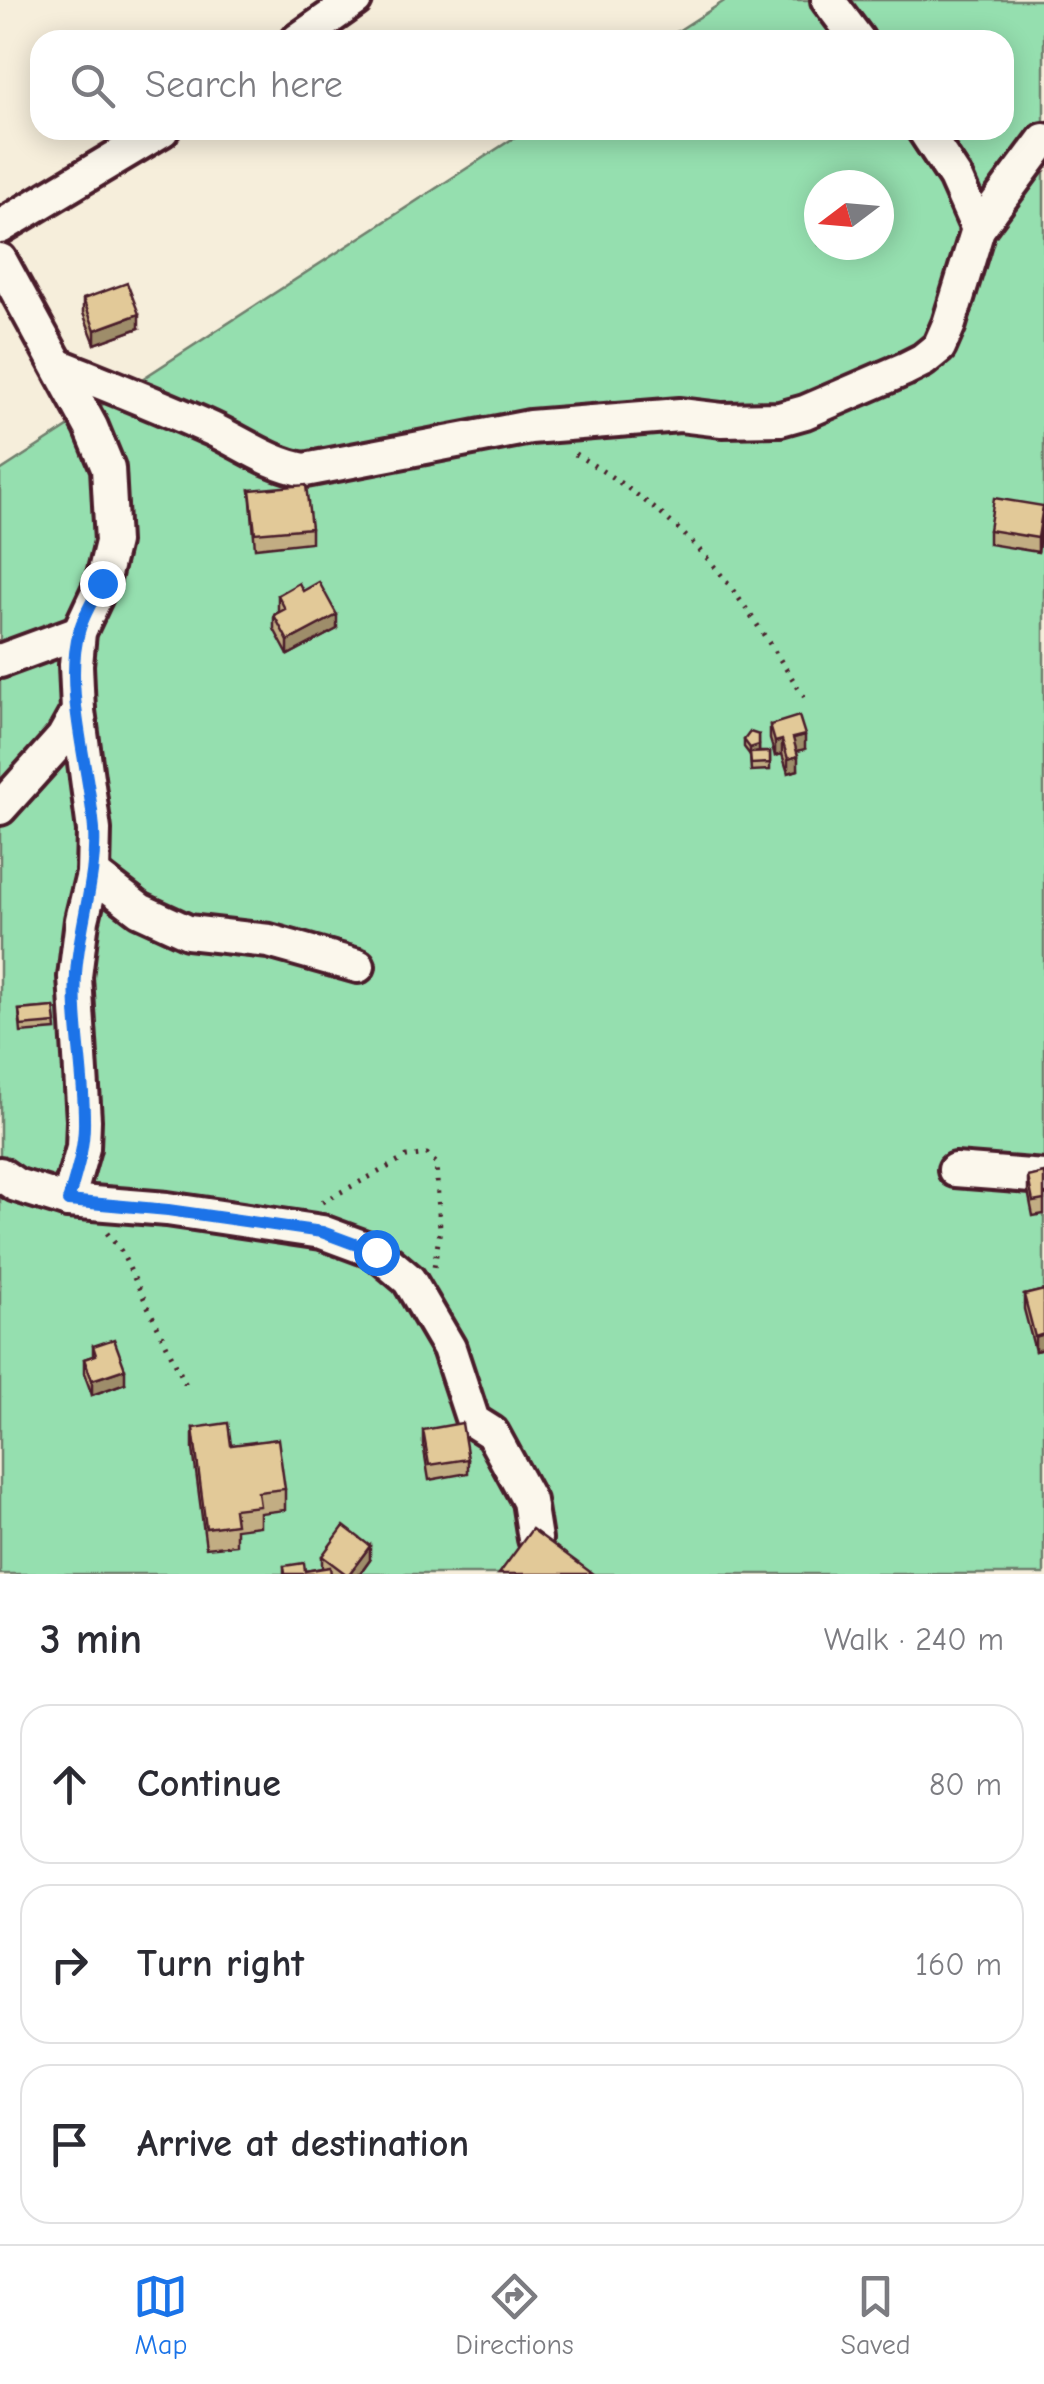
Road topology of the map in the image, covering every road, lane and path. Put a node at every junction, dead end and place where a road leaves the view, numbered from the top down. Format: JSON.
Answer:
{"nodes":[{"id":1,"x":356,"y":0,"type":"edge"},
{"id":2,"x":828,"y":0,"type":"edge"},
{"id":3,"x":312,"y":30,"type":"edge"},
{"id":4,"x":850,"y":30,"type":"edge"},
{"id":5,"x":144,"y":140,"type":"edge"},
{"id":6,"x":930,"y":140,"type":"edge"},
{"id":7,"x":1044,"y":140,"type":"edge"},
{"id":8,"x":3,"y":217,"type":"edge"},
{"id":9,"x":978,"y":229,"type":"junction"},
{"id":10,"x":0,"y":260,"type":"edge"},
{"id":11,"x":58,"y":366,"type":"junction"},
{"id":12,"x":530,"y":427,"type":"junction"},
{"id":13,"x":79,"y":632,"type":"junction"},
{"id":14,"x":0,"y":661,"type":"edge"},
{"id":15,"x":808,"y":701,"type":"dead end"},
{"id":16,"x":78,"y":711,"type":"junction"},
{"id":17,"x":0,"y":808,"type":"edge"},
{"id":18,"x":93,"y":874,"type":"junction"},
{"id":19,"x":358,"y":966,"type":"dead end"},
{"id":20,"x":955,"y":1170,"type":"dead end"},
{"id":21,"x":0,"y":1174,"type":"edge"},
{"id":22,"x":1044,"y":1178,"type":"edge"},
{"id":23,"x":76,"y":1202,"type":"junction"},
{"id":24,"x":275,"y":1227,"type":"junction"},
{"id":25,"x":427,"y":1310,"type":"junction"},
{"id":26,"x":186,"y":1385,"type":"dead end"},
{"id":27,"x":535,"y":1539,"type":"edge"}],
"edges":[{"from":1,"to":3,"type":"street"},
{"from":2,"to":4,"type":"street"},
{"from":5,"to":8,"type":"street"},
{"from":6,"to":9,"type":"street"},
{"from":7,"to":9,"type":"street"},
{"from":9,"to":12,"type":"street"},
{"from":10,"to":11,"type":"street"},
{"from":11,"to":12,"type":"street"},
{"from":11,"to":13,"type":"street"},
{"from":12,"to":15,"type":"path"},
{"from":13,"to":14,"type":"street"},
{"from":13,"to":16,"type":"street"},
{"from":16,"to":17,"type":"street"},
{"from":16,"to":18,"type":"street"},
{"from":18,"to":19,"type":"street"},
{"from":18,"to":23,"type":"street"},
{"from":20,"to":22,"type":"street"},
{"from":21,"to":23,"type":"street"},
{"from":23,"to":24,"type":"street"},
{"from":23,"to":26,"type":"path"},
{"from":24,"to":25,"type":"street"},
{"from":24,"to":25,"type":"path"},
{"from":25,"to":27,"type":"street"}]}
